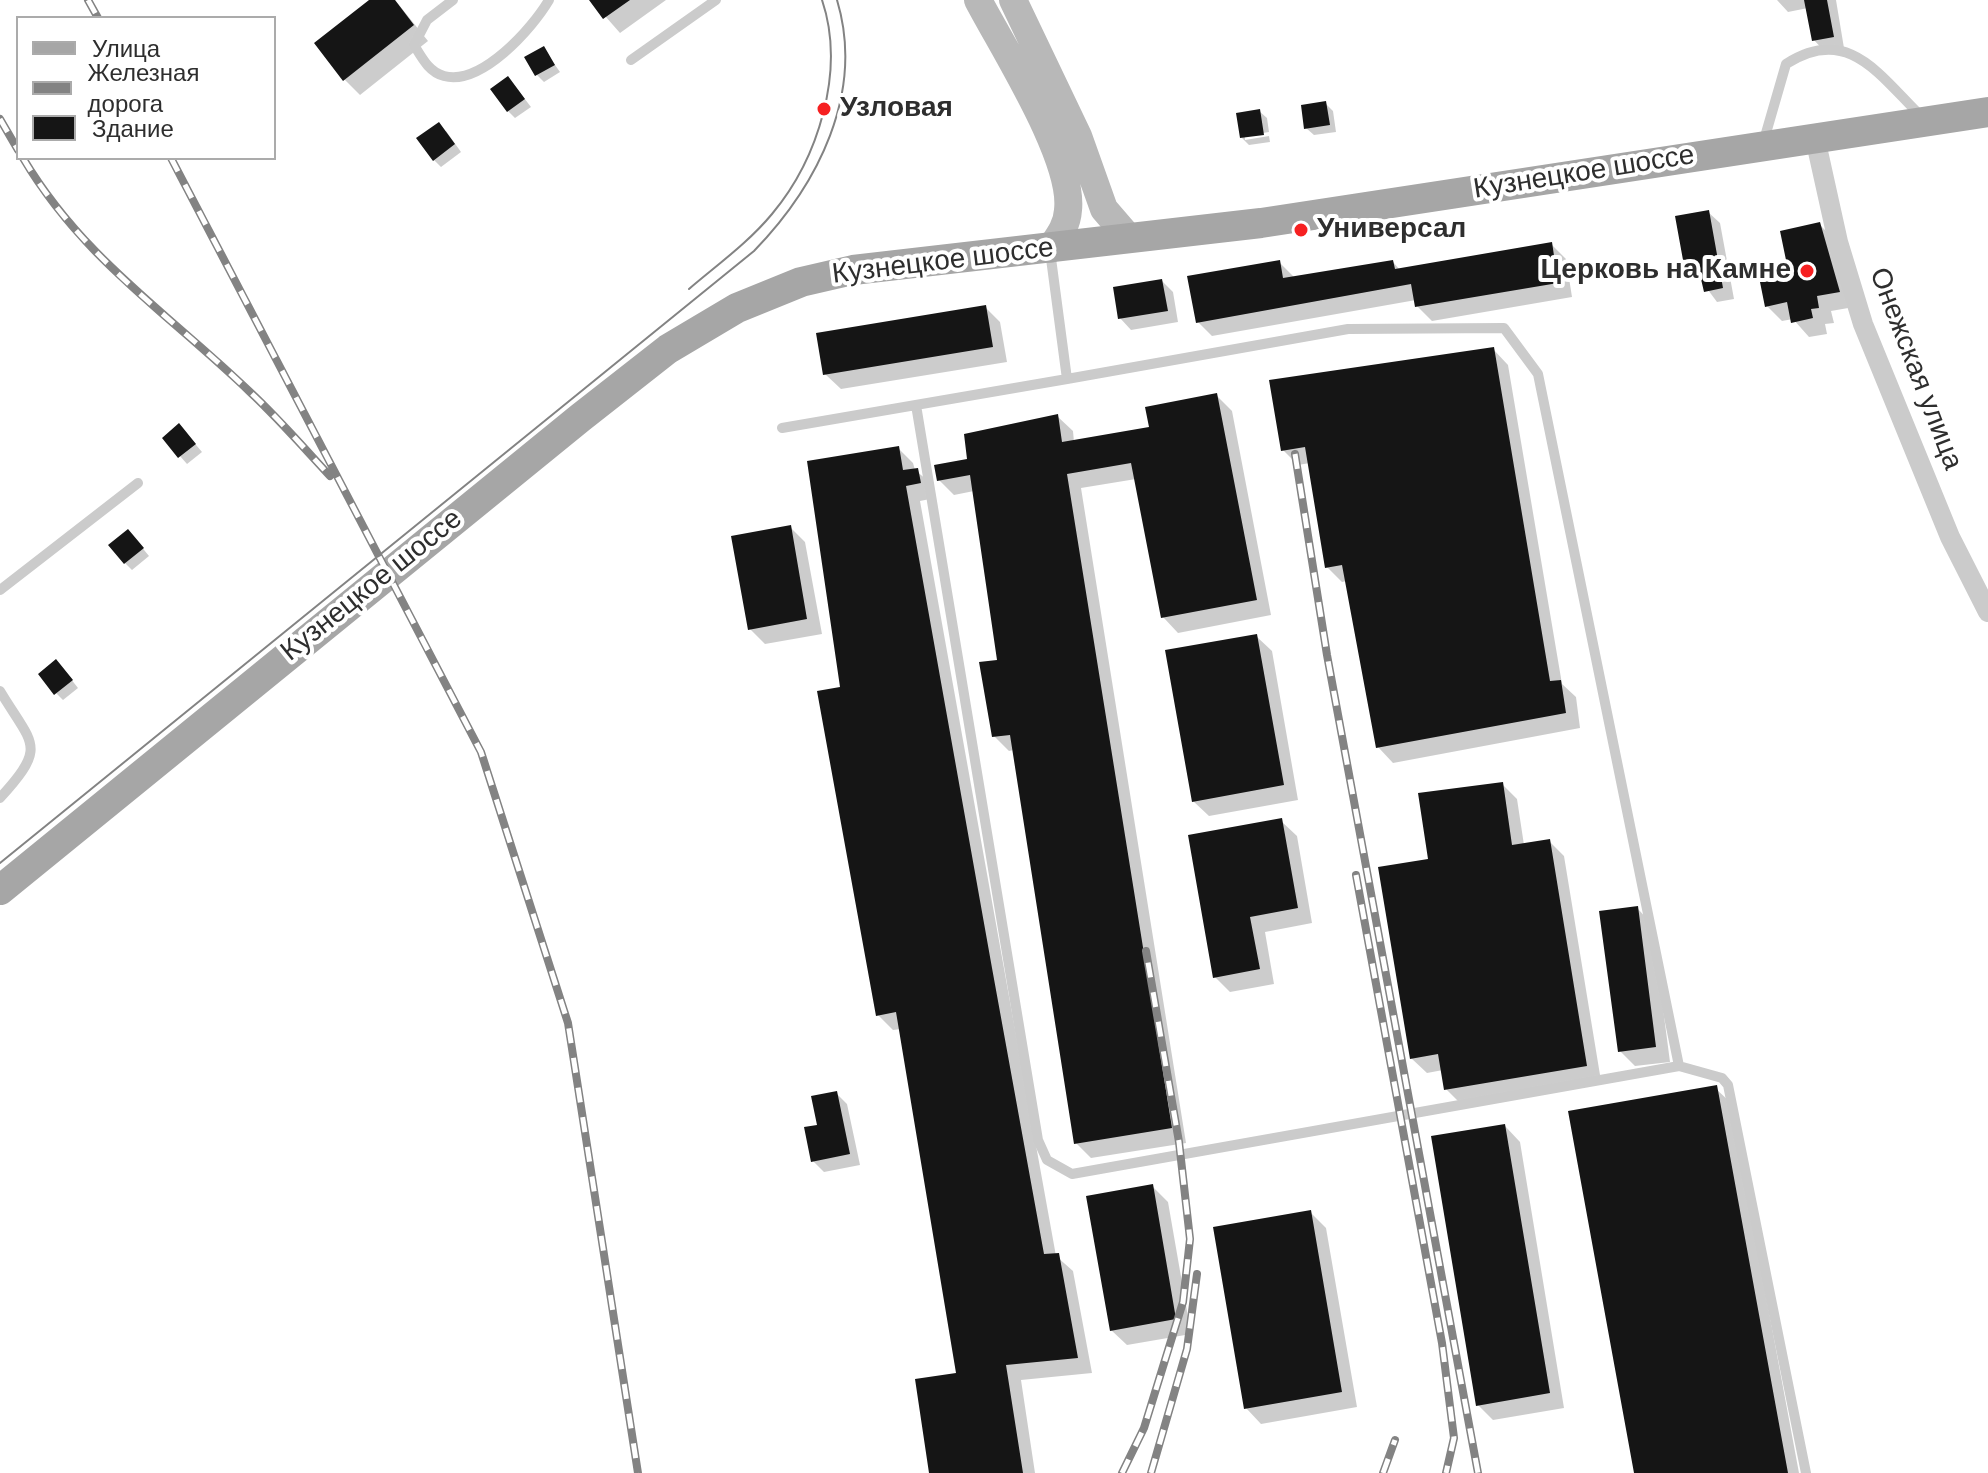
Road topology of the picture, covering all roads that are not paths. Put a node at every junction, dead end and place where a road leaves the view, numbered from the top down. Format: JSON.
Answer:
{"nodes":[{"id":1,"x":453,"y":0,"type":"edge"},
{"id":2,"x":549,"y":0,"type":"edge"},
{"id":3,"x":716,"y":0,"type":"edge"},
{"id":4,"x":978,"y":0,"type":"edge"},
{"id":5,"x":1013,"y":0,"type":"edge"},
{"id":6,"x":631,"y":60,"type":"dead end"},
{"id":7,"x":1988,"y":112,"type":"edge"},
{"id":8,"x":1925,"y":120,"type":"junction"},
{"id":9,"x":1815,"y":138,"type":"junction"},
{"id":10,"x":1763,"y":145,"type":"junction"},
{"id":11,"x":1129,"y":238,"type":"junction"},
{"id":12,"x":1050,"y":249,"type":"junction"},
{"id":13,"x":1067,"y":379,"type":"junction"},
{"id":14,"x":916,"y":405,"type":"junction"},
{"id":15,"x":782,"y":428,"type":"dead end"},
{"id":16,"x":138,"y":483,"type":"dead end"},
{"id":17,"x":0,"y":590,"type":"edge"},
{"id":18,"x":1988,"y":612,"type":"edge"},
{"id":19,"x":0,"y":691,"type":"edge"},
{"id":20,"x":0,"y":798,"type":"edge"},
{"id":21,"x":0,"y":890,"type":"edge"},
{"id":22,"x":1679,"y":1066,"type":"junction"},
{"id":23,"x":1806,"y":1473,"type":"edge"}],
"edges":[{"from":1,"to":2,"type":"lane"},
{"from":3,"to":6,"type":"lane"},
{"from":4,"to":12,"type":"main road"},
{"from":5,"to":11,"type":"main road"},
{"from":7,"to":8,"type":"main road","name":"Кузнецкое шоссе"},
{"from":8,"to":9,"type":"main road","name":"Кузнецкое шоссе"},
{"from":8,"to":10,"type":"lane"},
{"from":9,"to":10,"type":"main road","name":"Кузнецкое шоссе"},
{"from":9,"to":18,"type":"street","name":"Онежская улица"},
{"from":10,"to":11,"type":"main road","name":"Кузнецкое шоссе"},
{"from":11,"to":12,"type":"main road","name":"Кузнецкое шоссе"},
{"from":12,"to":13,"type":"lane"},
{"from":12,"to":21,"type":"main road","name":"Кузнецкое шоссе"},
{"from":13,"to":14,"type":"lane"},
{"from":13,"to":22,"type":"lane"},
{"from":14,"to":15,"type":"lane"},
{"from":14,"to":22,"type":"lane"},
{"from":16,"to":17,"type":"lane"},
{"from":19,"to":20,"type":"lane"},
{"from":22,"to":23,"type":"lane"}]}
